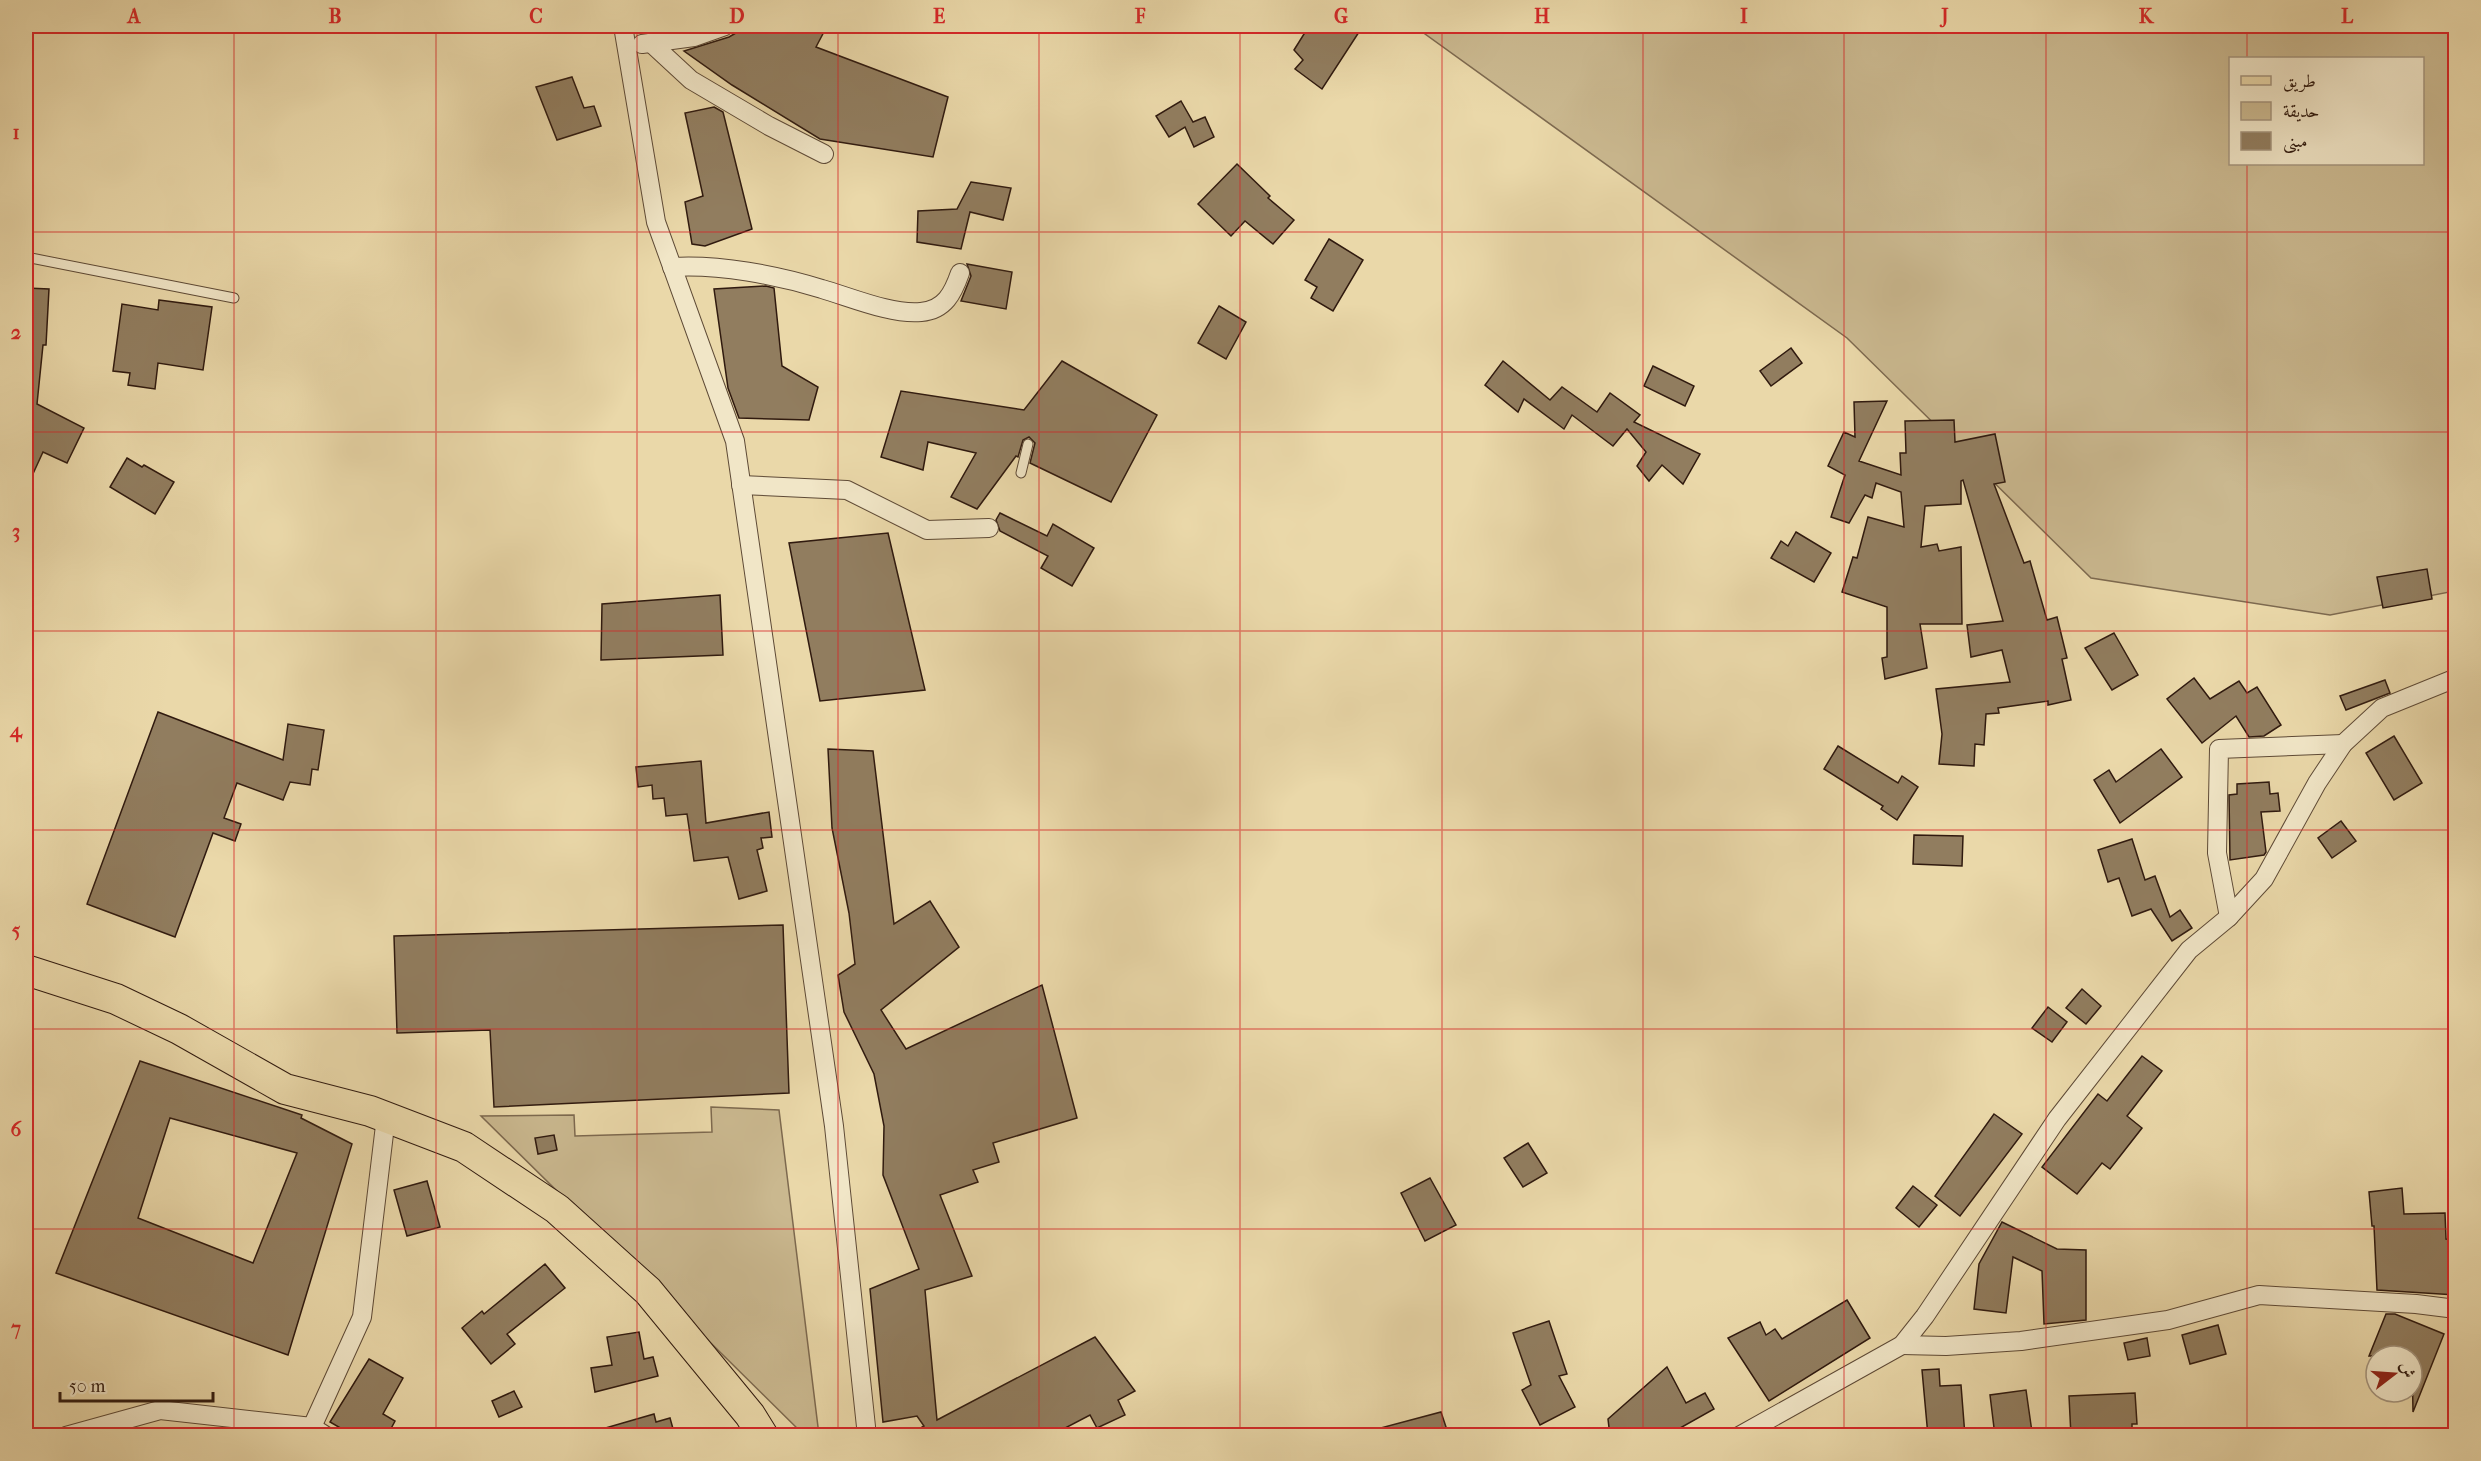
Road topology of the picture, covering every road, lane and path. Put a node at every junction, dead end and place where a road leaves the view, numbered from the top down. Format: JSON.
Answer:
{"nodes":[{"id":1,"x":623,"y":26,"type":"edge"},
{"id":2,"x":725,"y":26,"type":"edge"},
{"id":3,"x":651,"y":43,"type":"junction"},
{"id":4,"x":626,"y":46,"type":"junction"},
{"id":5,"x":824,"y":154,"type":"dead end"},
{"id":6,"x":26,"y":257,"type":"edge"},
{"id":7,"x":672,"y":267,"type":"junction"},
{"id":8,"x":960,"y":273,"type":"dead end"},
{"id":9,"x":234,"y":298,"type":"dead end"},
{"id":10,"x":1028,"y":444,"type":"dead end"},
{"id":11,"x":1021,"y":473,"type":"dead end"},
{"id":12,"x":741,"y":485,"type":"junction"},
{"id":13,"x":989,"y":528,"type":"dead end"},
{"id":14,"x":2456,"y":678,"type":"edge"},
{"id":15,"x":2343,"y":744,"type":"junction"},
{"id":16,"x":2229,"y":917,"type":"junction"},
{"id":17,"x":26,"y":970,"type":"edge"},
{"id":18,"x":386,"y":1117,"type":"junction"},
{"id":19,"x":2456,"y":1309,"type":"edge"},
{"id":20,"x":1902,"y":1346,"type":"junction"},
{"id":21,"x":319,"y":1431,"type":"edge"},
{"id":22,"x":66,"y":1436,"type":"edge"},
{"id":23,"x":763,"y":1436,"type":"edge"},
{"id":24,"x":867,"y":1436,"type":"edge"},
{"id":25,"x":1739,"y":1436,"type":"edge"}],
"edges":[{"from":1,"to":4,"type":"street"},
{"from":2,"to":3,"type":"street"},
{"from":3,"to":4,"type":"street"},
{"from":3,"to":5,"type":"street"},
{"from":4,"to":7,"type":"street"},
{"from":6,"to":9,"type":"lane"},
{"from":7,"to":8,"type":"street"},
{"from":7,"to":12,"type":"street"},
{"from":10,"to":11,"type":"lane"},
{"from":12,"to":13,"type":"street"},
{"from":12,"to":24,"type":"street"},
{"from":14,"to":15,"type":"street"},
{"from":15,"to":16,"type":"street"},
{"from":15,"to":16,"type":"street"},
{"from":16,"to":20,"type":"street"},
{"from":17,"to":18,"type":"main road"},
{"from":18,"to":21,"type":"street"},
{"from":18,"to":23,"type":"main road"},
{"from":19,"to":20,"type":"street"},
{"from":20,"to":25,"type":"street"},
{"from":21,"to":22,"type":"street"}]}
